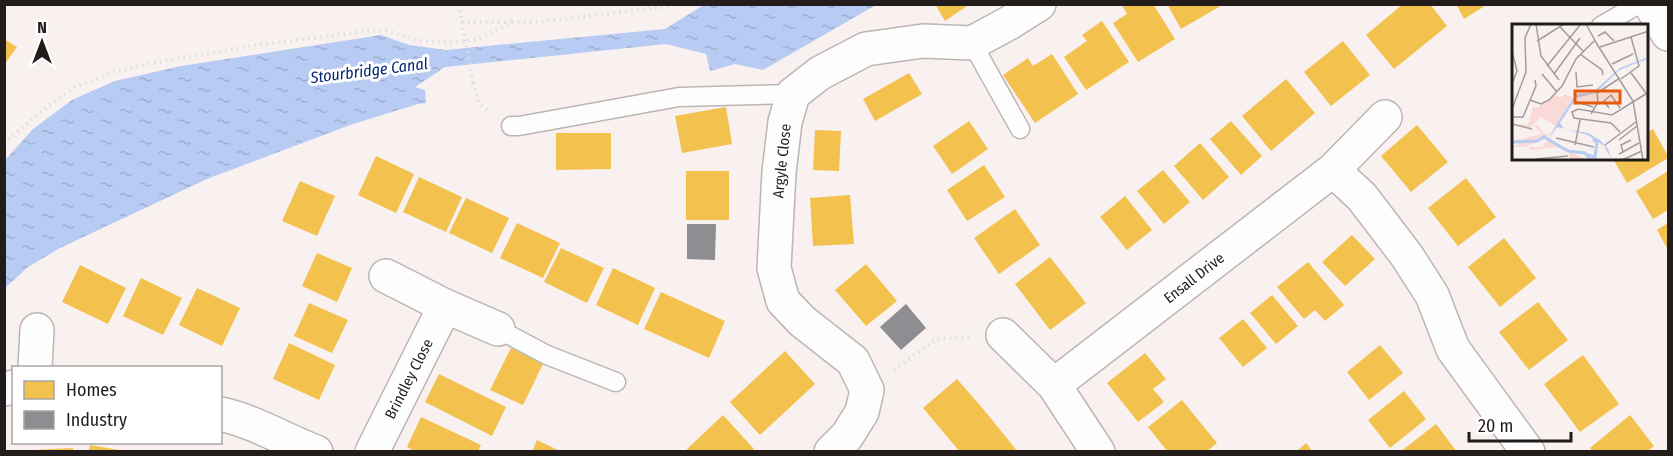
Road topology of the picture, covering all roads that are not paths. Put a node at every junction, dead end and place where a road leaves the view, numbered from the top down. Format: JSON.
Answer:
{"nodes":[{"id":1,"x":1039,"y":4,"type":"edge"},
{"id":2,"x":1639,"y":4,"type":"edge"},
{"id":3,"x":1650,"y":4,"type":"edge"},
{"id":4,"x":1605,"y":24,"type":"edge"},
{"id":5,"x":1668,"y":34,"type":"edge"},
{"id":6,"x":972,"y":43,"type":"junction"},
{"id":7,"x":793,"y":94,"type":"junction"},
{"id":8,"x":1385,"y":117,"type":"dead end"},
{"id":9,"x":511,"y":126,"type":"road end"},
{"id":10,"x":1020,"y":129,"type":"dead end"},
{"id":11,"x":1333,"y":170,"type":"junction"},
{"id":12,"x":386,"y":276,"type":"dead end"},
{"id":13,"x":445,"y":306,"type":"junction"},
{"id":14,"x":498,"y":329,"type":"joint"},
{"id":15,"x":37,"y":330,"type":"dead end"},
{"id":16,"x":1003,"y":335,"type":"road end"},
{"id":17,"x":35,"y":366,"type":"edge"},
{"id":18,"x":616,"y":382,"type":"dead end"},
{"id":19,"x":1054,"y":385,"type":"junction"},
{"id":20,"x":222,"y":414,"type":"edge"},
{"id":21,"x":316,"y":452,"type":"edge"},
{"id":22,"x":372,"y":452,"type":"edge"},
{"id":23,"x":831,"y":452,"type":"edge"},
{"id":24,"x":1098,"y":452,"type":"edge"},
{"id":25,"x":1528,"y":452,"type":"edge"}],
"edges":[{"from":1,"to":6,"type":"street"},
{"from":2,"to":4,"type":"lane"},
{"from":3,"to":5,"type":"street"},
{"from":6,"to":7,"type":"street"},
{"from":6,"to":10,"type":"lane"},
{"from":7,"to":9,"type":"lane"},
{"from":7,"to":23,"type":"street","name":"Argyle Close"},
{"from":8,"to":11,"type":"street","name":"Ensall Drive"},
{"from":11,"to":19,"type":"street","name":"Ensall Drive"},
{"from":11,"to":25,"type":"street"},
{"from":12,"to":13,"type":"street"},
{"from":13,"to":14,"type":"street"},
{"from":13,"to":22,"type":"street","name":"Brindley Close"},
{"from":14,"to":18,"type":"lane"},
{"from":15,"to":17,"type":"street"},
{"from":16,"to":19,"type":"street"},
{"from":19,"to":24,"type":"street"},
{"from":20,"to":21,"type":"street"}]}
